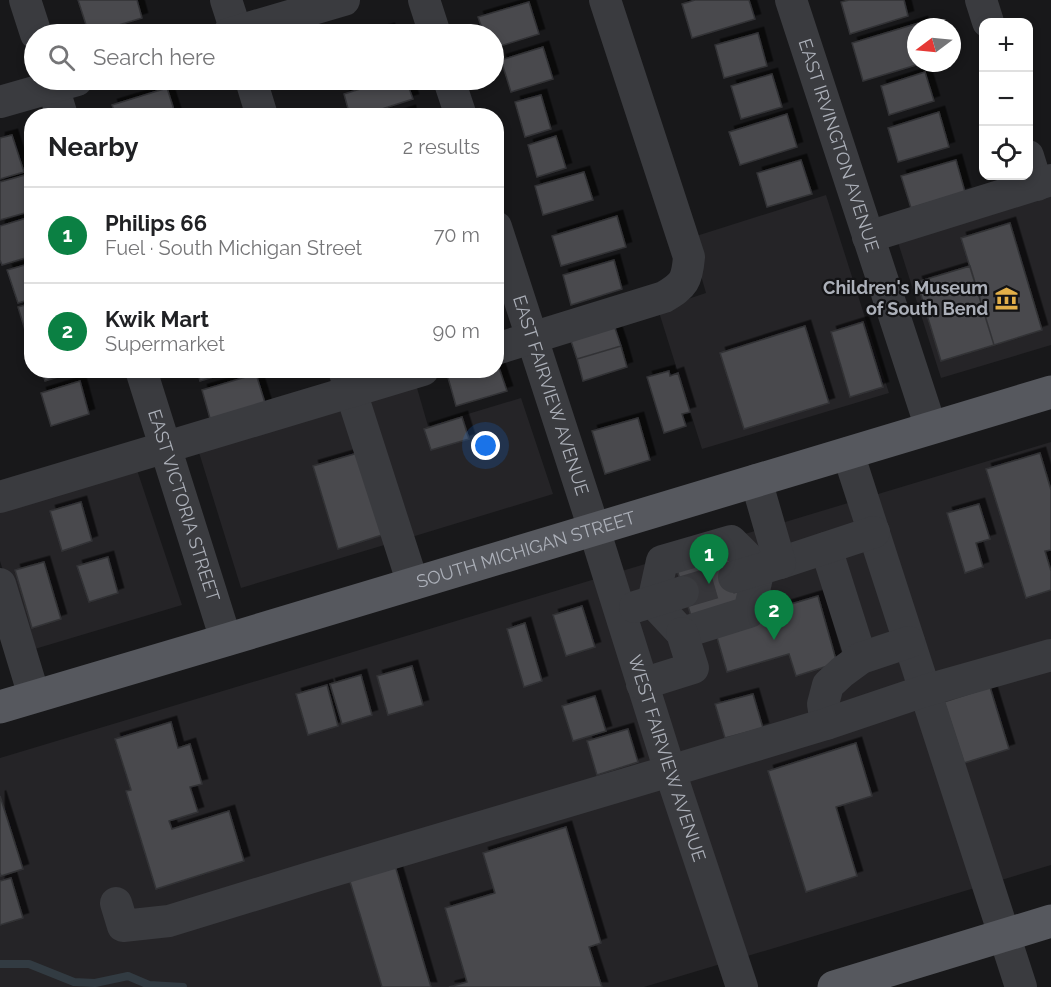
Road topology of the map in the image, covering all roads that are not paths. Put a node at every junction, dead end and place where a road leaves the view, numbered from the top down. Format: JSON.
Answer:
{"nodes":[{"id":1,"x":25,"y":0,"type":"edge"},
{"id":2,"x":226,"y":0,"type":"edge"},
{"id":3,"x":344,"y":0,"type":"edge"},
{"id":4,"x":424,"y":0,"type":"edge"},
{"id":5,"x":605,"y":0,"type":"edge"},
{"id":6,"x":791,"y":0,"type":"edge"},
{"id":7,"x":981,"y":0,"type":"edge"},
{"id":8,"x":987,"y":18,"type":"edge"},
{"id":9,"x":33,"y":24,"type":"edge"},
{"id":10,"x":232,"y":24,"type":"edge"},
{"id":11,"x":266,"y":24,"type":"edge"},
{"id":12,"x":432,"y":24,"type":"edge"},
{"id":13,"x":61,"y":90,"type":"edge"},
{"id":14,"x":254,"y":90,"type":"edge"},
{"id":15,"x":452,"y":90,"type":"edge"},
{"id":16,"x":0,"y":102,"type":"edge"},
{"id":17,"x":260,"y":108,"type":"edge"},
{"id":18,"x":458,"y":108,"type":"edge"},
{"id":19,"x":1039,"y":174,"type":"edge"},
{"id":20,"x":868,"y":237,"type":"junction"},
{"id":21,"x":504,"y":252,"type":"edge"},
{"id":22,"x":532,"y":339,"type":"junction"},
{"id":23,"x":504,"y":347,"type":"edge"},
{"id":24,"x":143,"y":378,"type":"edge"},
{"id":25,"x":368,"y":378,"type":"edge"},
{"id":26,"x":347,"y":381,"type":"edge"},
{"id":27,"x":1051,"y":392,"type":"edge"},
{"id":28,"x":931,"y":428,"type":"junction"},
{"id":29,"x":165,"y":448,"type":"junction"},
{"id":30,"x":848,"y":453,"type":"junction"},
{"id":31,"x":756,"y":480,"type":"junction"},
{"id":32,"x":0,"y":497,"type":"edge"},
{"id":33,"x":594,"y":529,"type":"junction"},
{"id":34,"x":873,"y":532,"type":"junction"},
{"id":35,"x":826,"y":548,"type":"junction"},
{"id":36,"x":758,"y":569,"type":"junction"},
{"id":37,"x":0,"y":584,"type":"edge"},
{"id":38,"x":413,"y":584,"type":"junction"},
{"id":39,"x":683,"y":592,"type":"tunnel mouth"},
{"id":40,"x":653,"y":602,"type":"junction"},
{"id":41,"x":620,"y":612,"type":"junction"},
{"id":42,"x":682,"y":633,"type":"junction"},
{"id":43,"x":226,"y":640,"type":"junction"},
{"id":44,"x":909,"y":642,"type":"junction"},
{"id":45,"x":1051,"y":655,"type":"edge"},
{"id":46,"x":861,"y":658,"type":"junction"},
{"id":47,"x":642,"y":684,"type":"junction"},
{"id":48,"x":924,"y":691,"type":"junction"},
{"id":49,"x":34,"y":696,"type":"junction"},
{"id":50,"x":0,"y":706,"type":"edge"},
{"id":51,"x":826,"y":724,"type":"junction"},
{"id":52,"x":670,"y":771,"type":"junction"},
{"id":53,"x":116,"y":903,"type":"dead end"},
{"id":54,"x":1051,"y":921,"type":"edge"},
{"id":55,"x":1005,"y":935,"type":"junction"},
{"id":56,"x":742,"y":987,"type":"edge"},
{"id":57,"x":834,"y":987,"type":"edge"},
{"id":58,"x":1021,"y":987,"type":"edge"}],
"edges":[{"from":1,"to":9,"type":"street"},
{"from":2,"to":10,"type":"street"},
{"from":3,"to":11,"type":"street"},
{"from":4,"to":12,"type":"street"},
{"from":5,"to":22,"type":"street"},
{"from":6,"to":20,"type":"street","name":"EAST IRVINGTON AVENUE"},
{"from":7,"to":8,"type":"street"},
{"from":13,"to":16,"type":"street"},
{"from":14,"to":17,"type":"street"},
{"from":15,"to":18,"type":"street"},
{"from":19,"to":20,"type":"street"},
{"from":20,"to":28,"type":"street","name":"EAST IRVINGTON AVENUE"},
{"from":21,"to":22,"type":"street","name":"EAST FAIRVIEW AVENUE"},
{"from":22,"to":23,"type":"street"},
{"from":22,"to":33,"type":"street","name":"EAST FAIRVIEW AVENUE"},
{"from":24,"to":29,"type":"street","name":"EAST VICTORIA STREET"},
{"from":25,"to":26,"type":"street"},
{"from":26,"to":29,"type":"street"},
{"from":26,"to":38,"type":"street"},
{"from":27,"to":28,"type":"main road","name":"SOUTH MICHIGAN STREET"},
{"from":28,"to":30,"type":"main road","name":"SOUTH MICHIGAN STREET"},
{"from":29,"to":32,"type":"street"},
{"from":29,"to":43,"type":"street","name":"EAST VICTORIA STREET"},
{"from":30,"to":31,"type":"main road","name":"SOUTH MICHIGAN STREET"},
{"from":30,"to":34,"type":"street"},
{"from":31,"to":33,"type":"main road","name":"SOUTH MICHIGAN STREET"},
{"from":31,"to":36,"type":"street"},
{"from":33,"to":38,"type":"main road","name":"SOUTH MICHIGAN STREET"},
{"from":33,"to":41,"type":"street","name":"WEST FAIRVIEW AVENUE"},
{"from":34,"to":35,"type":"street"},
{"from":34,"to":44,"type":"street"},
{"from":35,"to":36,"type":"street"},
{"from":35,"to":46,"type":"street"},
{"from":36,"to":40,"type":"street"},
{"from":36,"to":42,"type":"street"},
{"from":37,"to":49,"type":"street"},
{"from":38,"to":43,"type":"main road","name":"SOUTH MICHIGAN STREET"},
{"from":39,"to":40,"type":"street"},
{"from":40,"to":41,"type":"street"},
{"from":40,"to":42,"type":"street"},
{"from":41,"to":47,"type":"street","name":"WEST FAIRVIEW AVENUE"},
{"from":42,"to":47,"type":"street"},
{"from":43,"to":49,"type":"main road","name":"SOUTH MICHIGAN STREET"},
{"from":44,"to":46,"type":"street"},
{"from":44,"to":48,"type":"street"},
{"from":45,"to":48,"type":"street"},
{"from":46,"to":51,"type":"street"},
{"from":47,"to":52,"type":"street","name":"WEST FAIRVIEW AVENUE"},
{"from":48,"to":51,"type":"street"},
{"from":48,"to":55,"type":"street"},
{"from":49,"to":50,"type":"main road","name":"SOUTH MICHIGAN STREET"},
{"from":51,"to":52,"type":"street"},
{"from":52,"to":53,"type":"street"},
{"from":52,"to":56,"type":"street","name":"WEST FAIRVIEW AVENUE"},
{"from":54,"to":55,"type":"main road"},
{"from":55,"to":57,"type":"main road"},
{"from":55,"to":58,"type":"street"}]}
